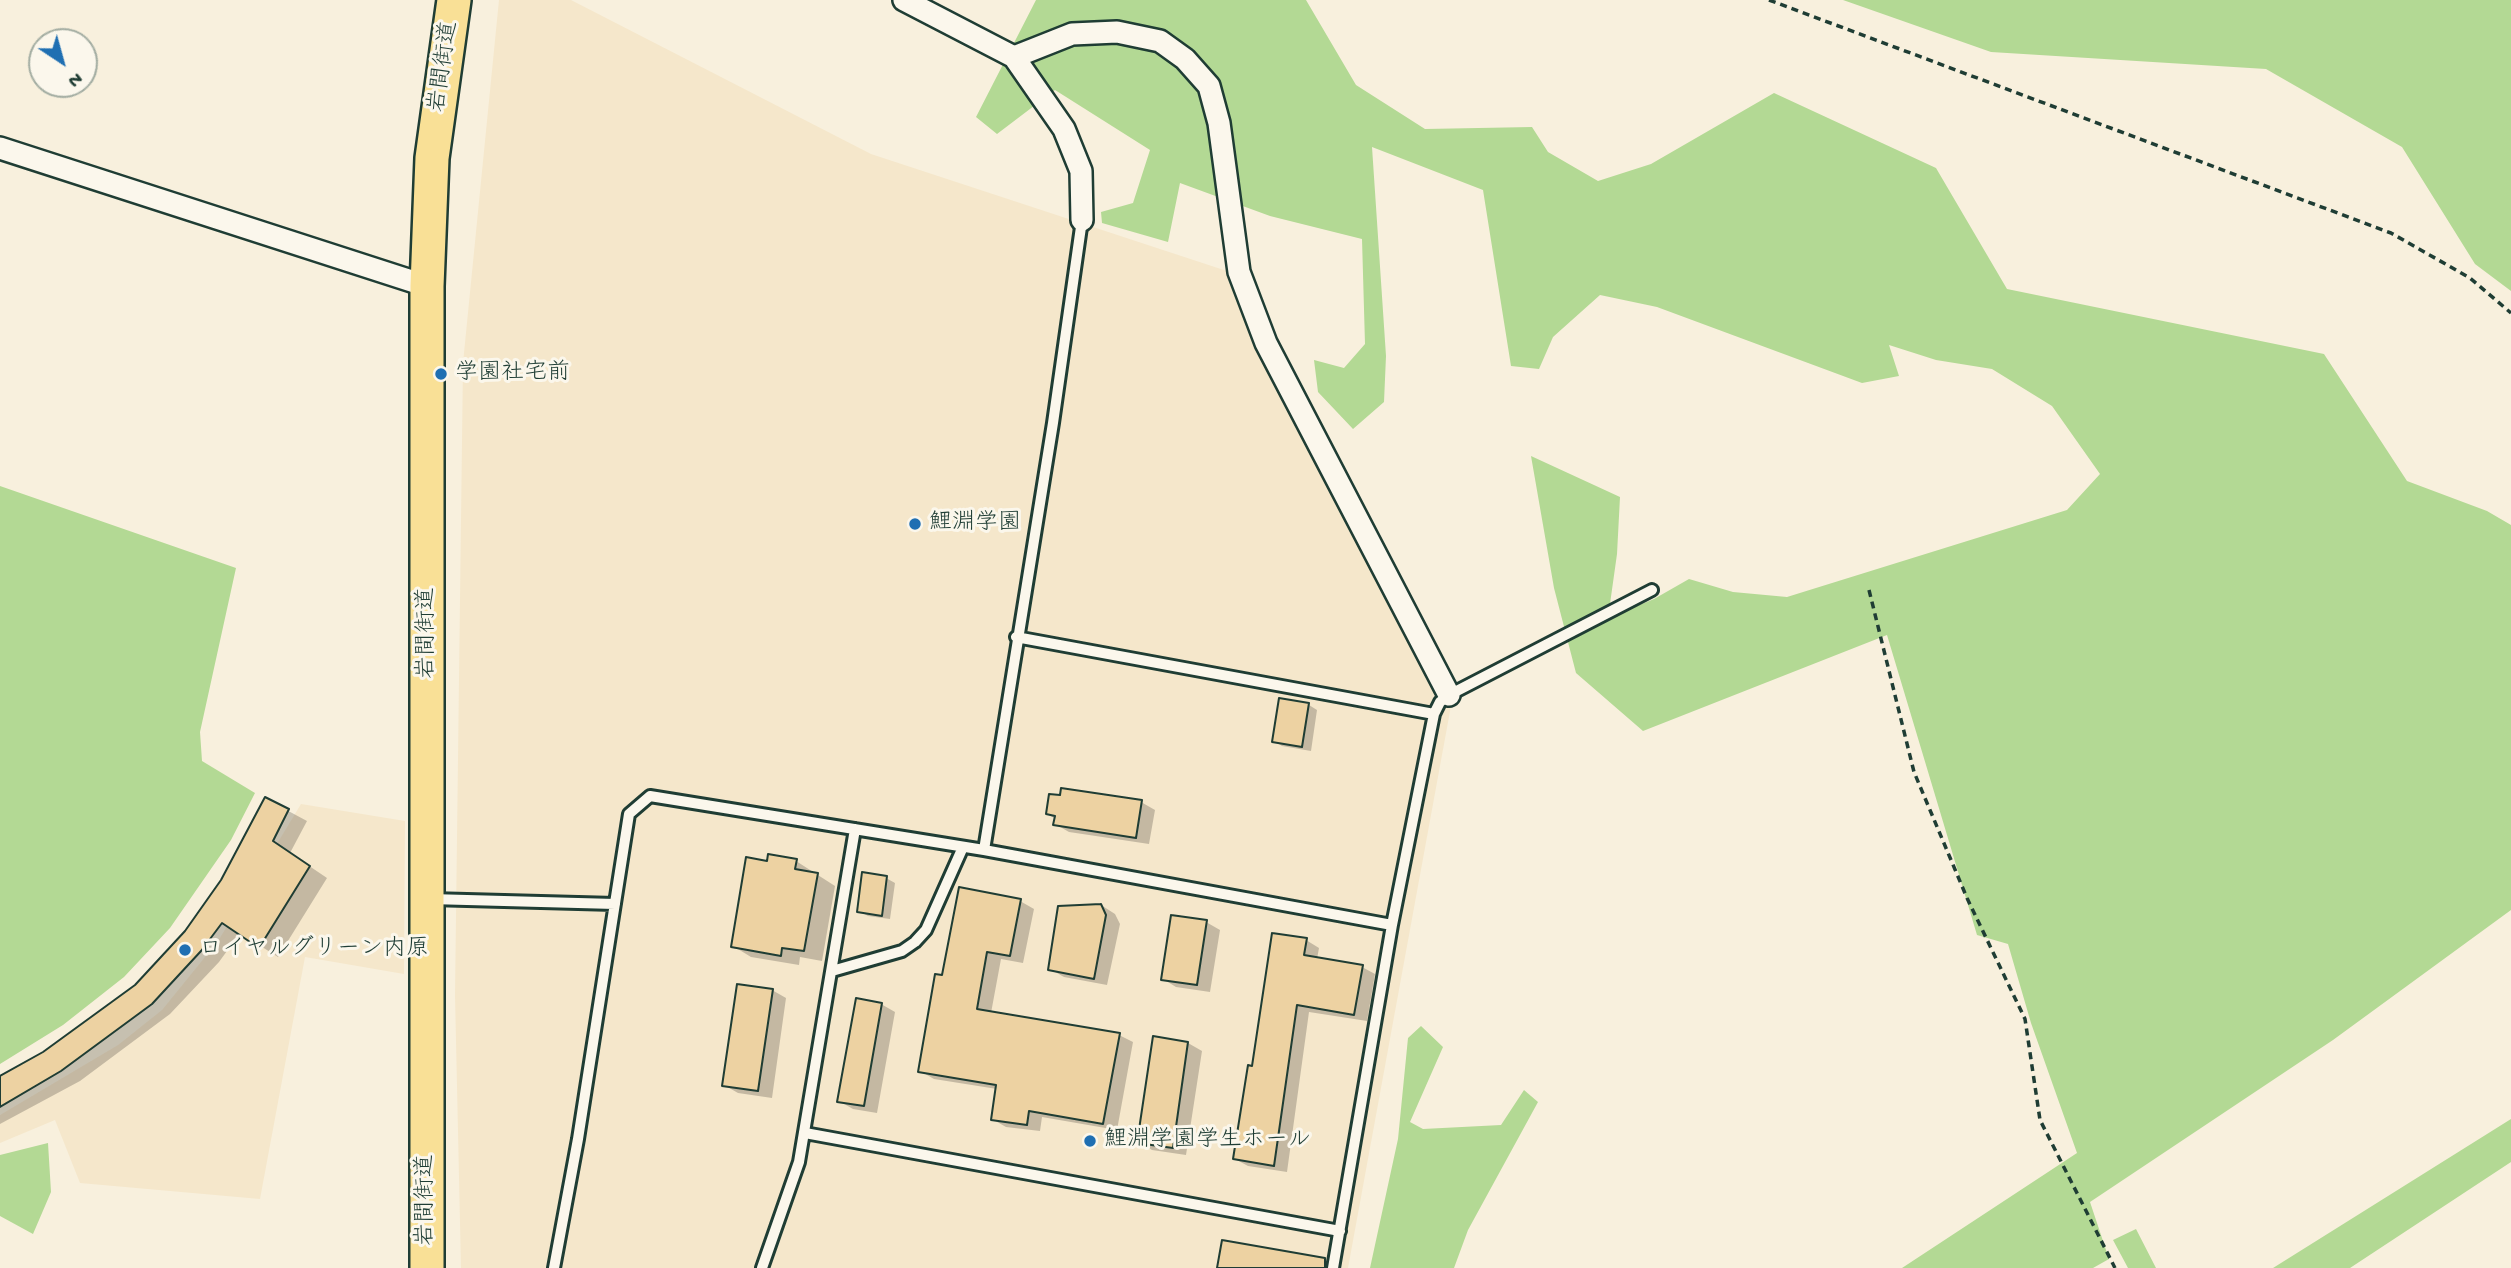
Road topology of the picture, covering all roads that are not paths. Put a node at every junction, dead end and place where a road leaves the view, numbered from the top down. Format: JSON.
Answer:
{"nodes":[{"id":1,"x":454,"y":0,"type":"edge"},
{"id":2,"x":904,"y":0,"type":"edge"},
{"id":3,"x":1014,"y":57,"type":"junction"},
{"id":4,"x":0,"y":148,"type":"edge"},
{"id":5,"x":1082,"y":220,"type":"joint"},
{"id":6,"x":426,"y":286,"type":"junction"},
{"id":7,"x":1652,"y":590,"type":"dead end"},
{"id":8,"x":1016,"y":637,"type":"junction"},
{"id":9,"x":1449,"y":695,"type":"junction"},
{"id":10,"x":1434,"y":714,"type":"junction"},
{"id":11,"x":855,"y":829,"type":"junction"},
{"id":12,"x":963,"y":846,"type":"junction"},
{"id":13,"x":984,"y":850,"type":"junction"},
{"id":14,"x":427,"y":899,"type":"junction"},
{"id":15,"x":615,"y":904,"type":"junction"},
{"id":16,"x":1392,"y":925,"type":"junction"},
{"id":17,"x":832,"y":971,"type":"junction"},
{"id":18,"x":805,"y":1133,"type":"junction"},
{"id":19,"x":1340,"y":1231,"type":"junction"},
{"id":20,"x":427,"y":1268,"type":"edge"},
{"id":21,"x":554,"y":1268,"type":"edge"},
{"id":22,"x":762,"y":1268,"type":"edge"},
{"id":23,"x":1333,"y":1268,"type":"edge"}],
"edges":[{"from":1,"to":6,"type":"main road","name":"岩間街道"},
{"from":2,"to":3,"type":"street"},
{"from":3,"to":5,"type":"street"},
{"from":3,"to":9,"type":"street"},
{"from":4,"to":6,"type":"street"},
{"from":5,"to":8,"type":"lane"},
{"from":6,"to":14,"type":"main road","name":"岩間街道"},
{"from":7,"to":9,"type":"lane"},
{"from":8,"to":10,"type":"lane"},
{"from":8,"to":13,"type":"lane"},
{"from":9,"to":10,"type":"lane"},
{"from":10,"to":16,"type":"lane"},
{"from":11,"to":12,"type":"lane"},
{"from":11,"to":15,"type":"lane"},
{"from":11,"to":17,"type":"lane"},
{"from":12,"to":13,"type":"lane"},
{"from":12,"to":17,"type":"lane"},
{"from":13,"to":16,"type":"lane"},
{"from":14,"to":15,"type":"lane"},
{"from":14,"to":20,"type":"main road","name":"岩間街道"},
{"from":15,"to":21,"type":"lane"},
{"from":16,"to":19,"type":"lane"},
{"from":17,"to":18,"type":"lane"},
{"from":18,"to":19,"type":"lane"},
{"from":18,"to":22,"type":"lane"},
{"from":19,"to":23,"type":"lane"}]}
